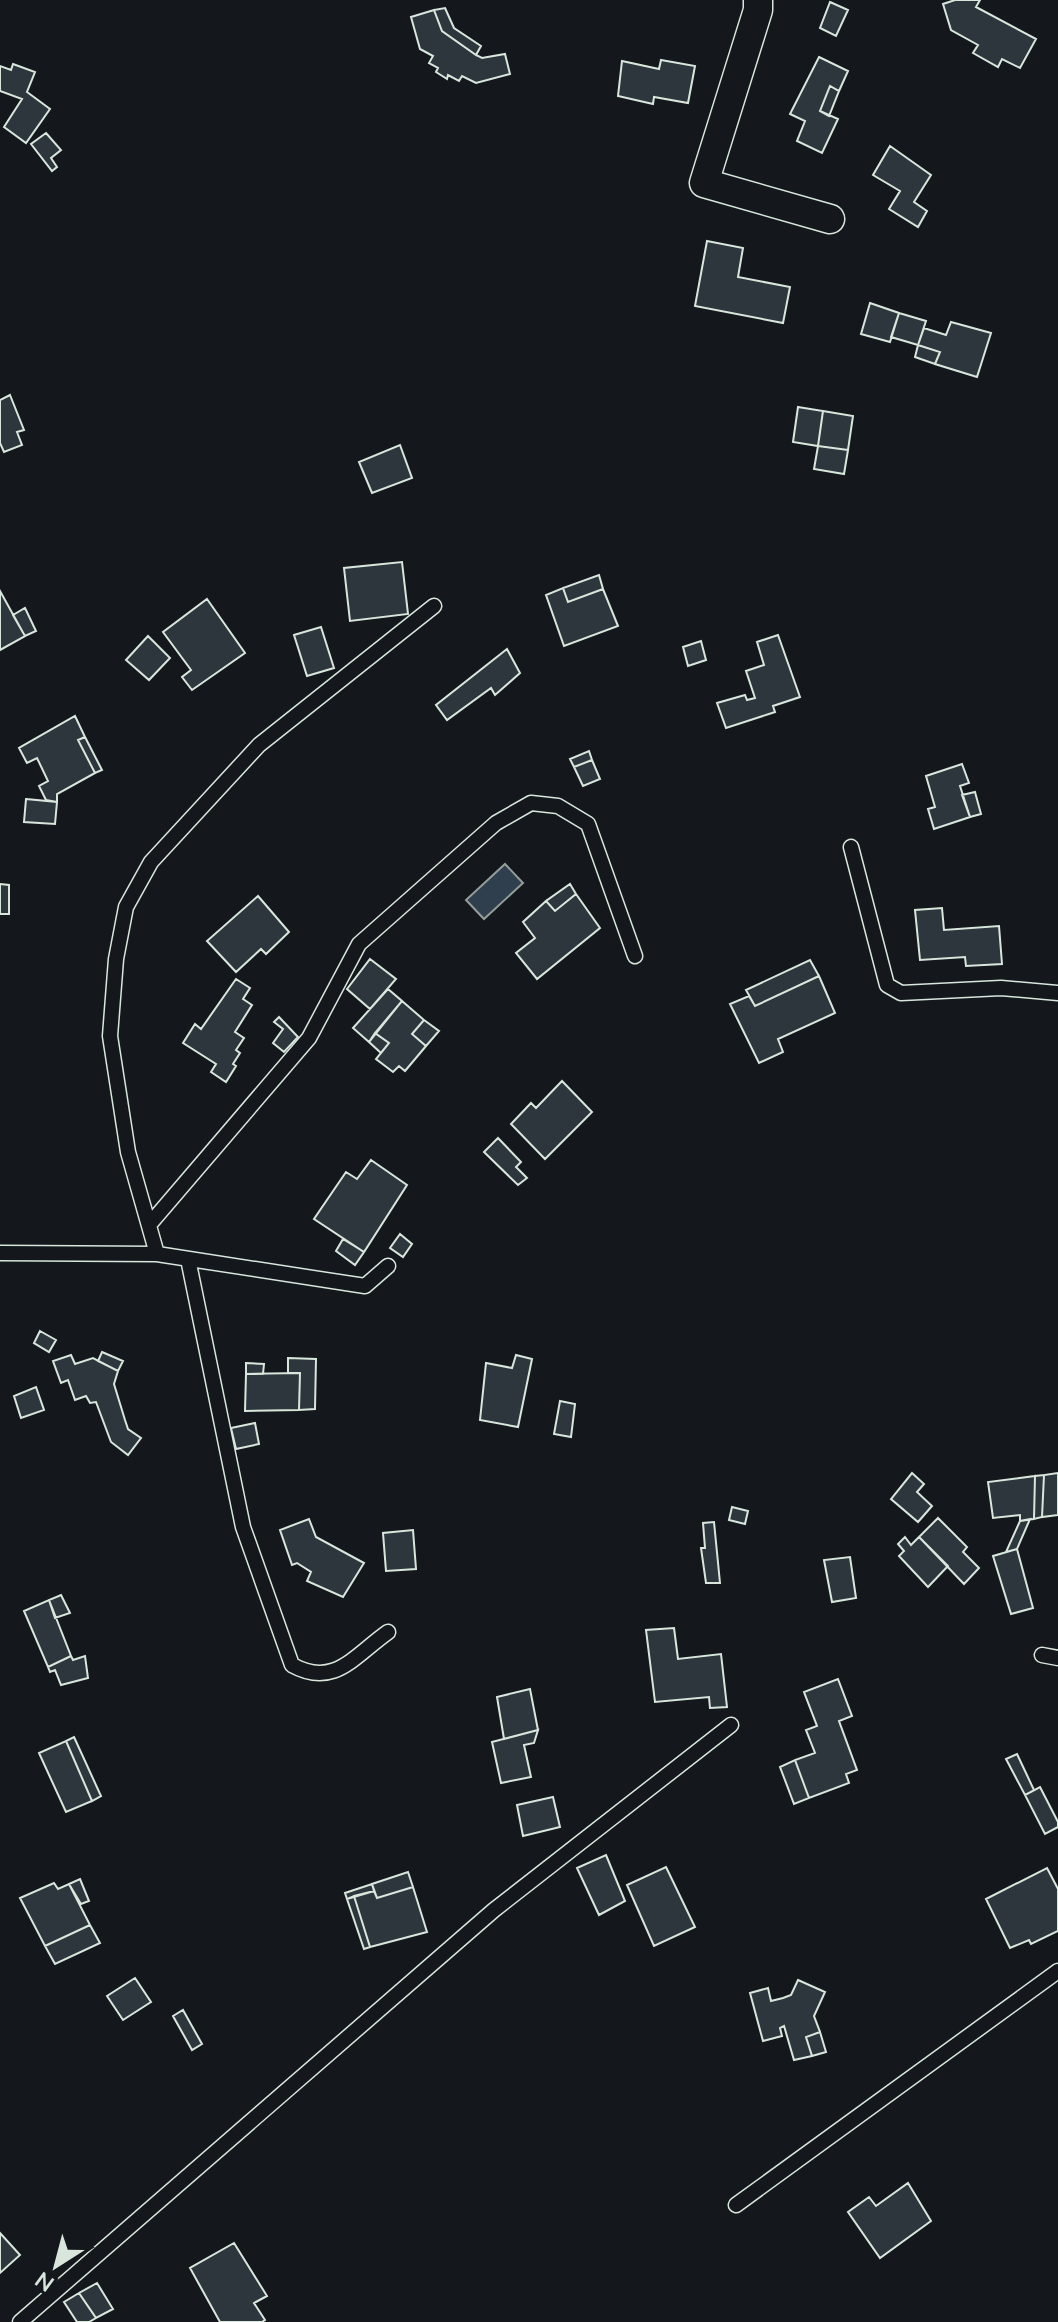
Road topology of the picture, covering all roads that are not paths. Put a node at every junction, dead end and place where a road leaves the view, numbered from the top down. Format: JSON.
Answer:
{"nodes":[{"id":1,"x":758,"y":0,"type":"edge"},
{"id":2,"x":830,"y":219,"type":"dead end"},
{"id":3,"x":434,"y":606,"type":"dead end"},
{"id":4,"x":851,"y":847,"type":"dead end"},
{"id":5,"x":635,"y":956,"type":"dead end"},
{"id":6,"x":1058,"y":993,"type":"edge"},
{"id":7,"x":149,"y":1225,"type":"junction"},
{"id":8,"x":0,"y":1253,"type":"edge"},
{"id":9,"x":157,"y":1254,"type":"junction"},
{"id":10,"x":188,"y":1259,"type":"junction"},
{"id":11,"x":388,"y":1266,"type":"dead end"},
{"id":12,"x":388,"y":1632,"type":"dead end"},
{"id":13,"x":1042,"y":1655,"type":"dead end"},
{"id":14,"x":1058,"y":1658,"type":"edge"},
{"id":15,"x":731,"y":1725,"type":"dead end"},
{"id":16,"x":1058,"y":1971,"type":"edge"},
{"id":17,"x":736,"y":2205,"type":"dead end"},
{"id":18,"x":20,"y":2322,"type":"edge"}],
"edges":[{"from":1,"to":2,"type":"street"},
{"from":3,"to":7,"type":"lane"},
{"from":4,"to":6,"type":"lane"},
{"from":5,"to":7,"type":"lane"},
{"from":7,"to":9,"type":"lane"},
{"from":8,"to":9,"type":"lane"},
{"from":9,"to":10,"type":"lane"},
{"from":10,"to":11,"type":"lane"},
{"from":10,"to":12,"type":"lane"},
{"from":13,"to":14,"type":"lane"},
{"from":15,"to":18,"type":"lane"},
{"from":16,"to":17,"type":"lane"}]}
